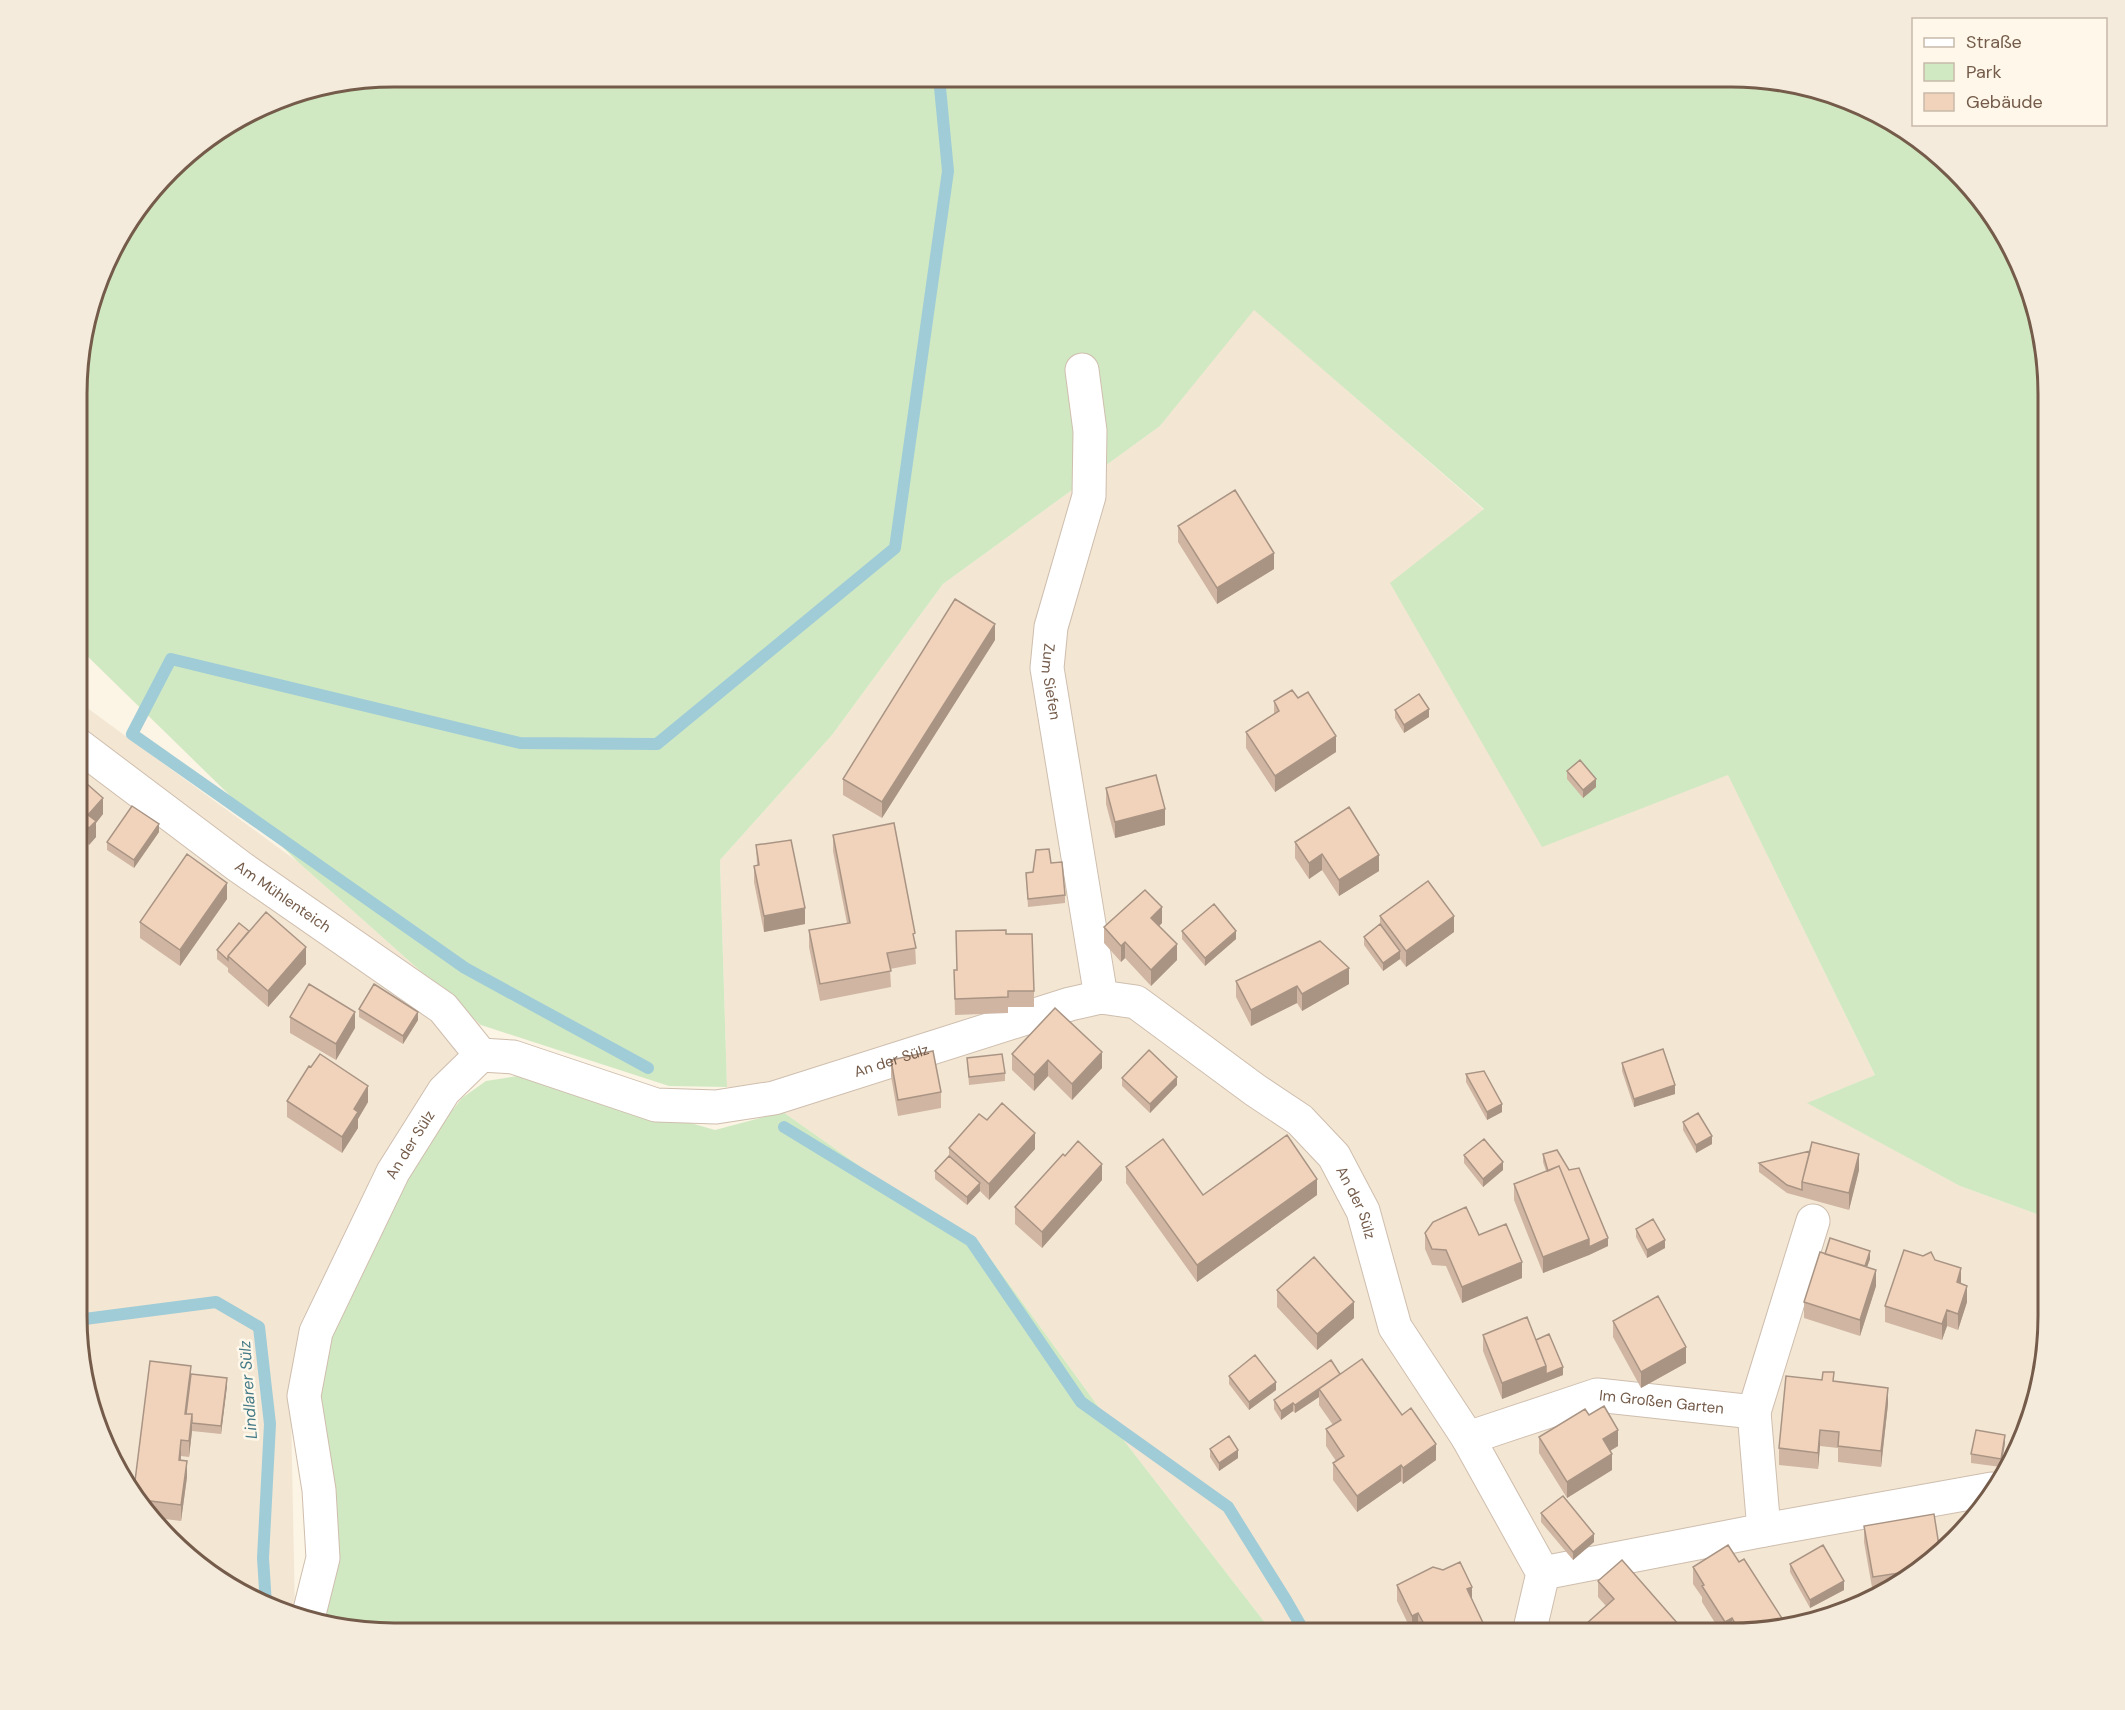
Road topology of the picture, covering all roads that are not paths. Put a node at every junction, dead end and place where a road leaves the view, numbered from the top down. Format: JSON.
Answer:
{"nodes":[{"id":1,"x":1082,"y":370,"type":"dead end"},
{"id":2,"x":87,"y":752,"type":"edge"},
{"id":3,"x":1101,"y":997,"type":"junction"},
{"id":4,"x":481,"y":1055,"type":"junction"},
{"id":5,"x":1813,"y":1221,"type":"dead end"},
{"id":6,"x":1754,"y":1412,"type":"junction"},
{"id":7,"x":1468,"y":1438,"type":"junction"},
{"id":8,"x":1983,"y":1491,"type":"edge"},
{"id":9,"x":1764,"y":1530,"type":"junction"},
{"id":10,"x":1543,"y":1573,"type":"junction"},
{"id":11,"x":309,"y":1611,"type":"edge"},
{"id":12,"x":1531,"y":1623,"type":"edge"}],
"edges":[{"from":1,"to":3,"type":"street","name":"Zum Siefen"},
{"from":2,"to":4,"type":"street","name":"Am Mühlenteich"},
{"from":3,"to":4,"type":"street","name":"An der Sülz"},
{"from":3,"to":7,"type":"street","name":"An der Sülz"},
{"from":4,"to":11,"type":"street","name":"An der Sülz"},
{"from":5,"to":6,"type":"street"},
{"from":6,"to":7,"type":"street","name":"Im Großen Garten"},
{"from":6,"to":9,"type":"street"},
{"from":7,"to":10,"type":"street","name":"An der Sülz"},
{"from":8,"to":9,"type":"street"},
{"from":9,"to":10,"type":"street"},
{"from":10,"to":12,"type":"street"}]}
